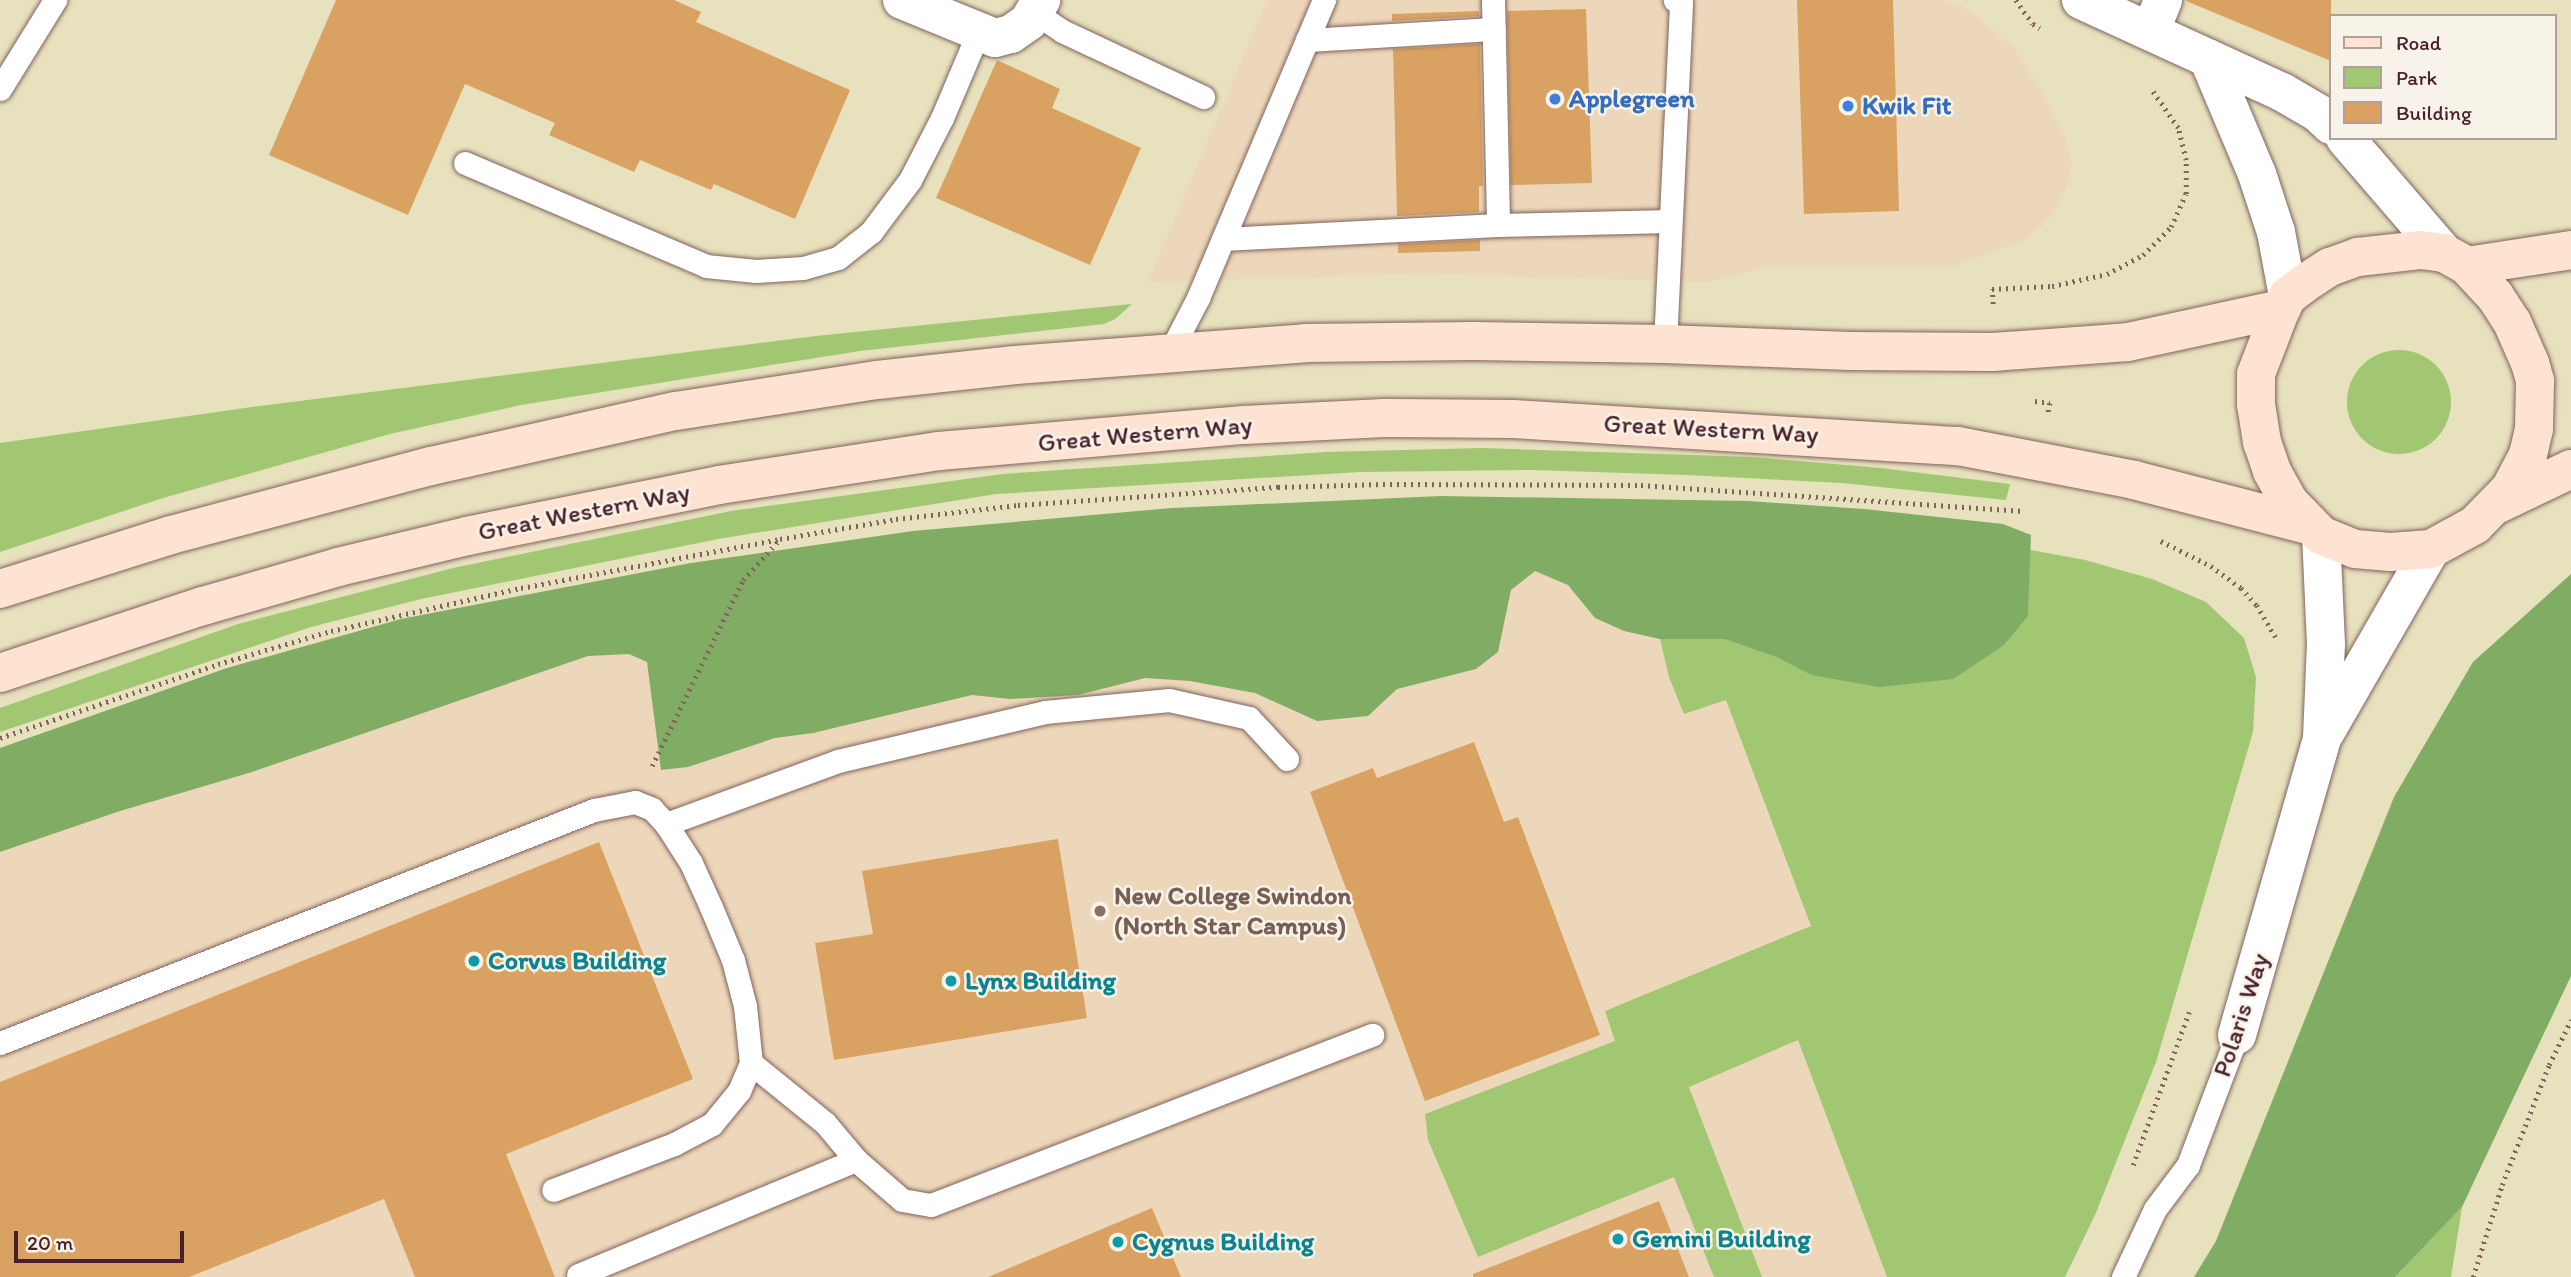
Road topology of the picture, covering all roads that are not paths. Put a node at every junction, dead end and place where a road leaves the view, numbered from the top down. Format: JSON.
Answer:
{"nodes":[{"id":1,"x":55,"y":0,"type":"edge"},
{"id":2,"x":902,"y":0,"type":"edge"},
{"id":3,"x":1324,"y":0,"type":"edge"},
{"id":4,"x":1493,"y":0,"type":"edge"},
{"id":5,"x":1675,"y":0,"type":"edge"},
{"id":6,"x":2081,"y":0,"type":"edge"},
{"id":7,"x":1037,"y":6,"type":"edge"},
{"id":8,"x":2157,"y":15,"type":"edge"},
{"id":9,"x":1494,"y":29,"type":"junction"},
{"id":10,"x":978,"y":33,"type":"junction"},
{"id":11,"x":1307,"y":40,"type":"junction"},
{"id":12,"x":2208,"y":58,"type":"junction"},
{"id":13,"x":0,"y":89,"type":"edge"},
{"id":14,"x":1203,"y":97,"type":"dead end"},
{"id":15,"x":2330,"y":124,"type":"edge"},
{"id":16,"x":2347,"y":140,"type":"edge"},
{"id":17,"x":465,"y":163,"type":"dead end"},
{"id":18,"x":1670,"y":221,"type":"junction"},
{"id":19,"x":1498,"y":225,"type":"junction"},
{"id":20,"x":1223,"y":239,"type":"junction"},
{"id":21,"x":2571,"y":250,"type":"edge"},
{"id":22,"x":2455,"y":259,"type":"junction"},
{"id":23,"x":2285,"y":302,"type":"junction"},
{"id":24,"x":1665,"y":344,"type":"junction"},
{"id":25,"x":1170,"y":352,"type":"junction"},
{"id":26,"x":2571,"y":469,"type":"edge"},
{"id":27,"x":2498,"y":504,"type":"junction"},
{"id":28,"x":2314,"y":530,"type":"junction"},
{"id":29,"x":2431,"y":549,"type":"junction"},
{"id":30,"x":0,"y":589,"type":"edge"},
{"id":31,"x":0,"y":673,"type":"edge"},
{"id":32,"x":2322,"y":738,"type":"junction"},
{"id":33,"x":1287,"y":759,"type":"dead end"},
{"id":34,"x":666,"y":824,"type":"junction"},
{"id":35,"x":1372,"y":1035,"type":"dead end"},
{"id":36,"x":2236,"y":1035,"type":"joint"},
{"id":37,"x":0,"y":1043,"type":"edge"},
{"id":38,"x":751,"y":1063,"type":"junction"},
{"id":39,"x":856,"y":1160,"type":"junction"},
{"id":40,"x":554,"y":1190,"type":"dead end"},
{"id":41,"x":578,"y":1275,"type":"dead end"},
{"id":42,"x":2123,"y":1277,"type":"edge"}],
"edges":[{"from":1,"to":13,"type":"lane"},
{"from":2,"to":10,"type":"street"},
{"from":3,"to":11,"type":"lane"},
{"from":4,"to":9,"type":"lane"},
{"from":5,"to":18,"type":"lane"},
{"from":6,"to":8,"type":"street"},
{"from":7,"to":10,"type":"street"},
{"from":7,"to":14,"type":"lane"},
{"from":8,"to":12,"type":"street"},
{"from":9,"to":11,"type":"lane"},
{"from":9,"to":19,"type":"lane"},
{"from":10,"to":17,"type":"lane"},
{"from":11,"to":20,"type":"lane"},
{"from":12,"to":15,"type":"street"},
{"from":12,"to":23,"type":"street"},
{"from":16,"to":22,"type":"street"},
{"from":18,"to":19,"type":"lane"},
{"from":18,"to":24,"type":"lane"},
{"from":19,"to":20,"type":"lane"},
{"from":20,"to":25,"type":"lane"},
{"from":21,"to":22,"type":"main road"},
{"from":22,"to":23,"type":"main road"},
{"from":22,"to":27,"type":"main road"},
{"from":23,"to":24,"type":"main road"},
{"from":23,"to":28,"type":"main road"},
{"from":24,"to":25,"type":"main road"},
{"from":25,"to":30,"type":"main road"},
{"from":26,"to":27,"type":"main road"},
{"from":27,"to":29,"type":"main road"},
{"from":28,"to":29,"type":"main road","name":"Great Western Way"},
{"from":28,"to":31,"type":"main road","name":"Great Western Way"},
{"from":28,"to":32,"type":"street","name":"Polaris Way"},
{"from":29,"to":32,"type":"street","name":"Polaris Way"},
{"from":32,"to":36,"type":"street","name":"Polaris Way"},
{"from":33,"to":34,"type":"lane"},
{"from":34,"to":37,"type":"lane"},
{"from":34,"to":38,"type":"lane"},
{"from":35,"to":39,"type":"lane"},
{"from":36,"to":42,"type":"lane","name":"Polaris Way"},
{"from":38,"to":39,"type":"lane"},
{"from":38,"to":40,"type":"lane"},
{"from":39,"to":41,"type":"lane"}]}
